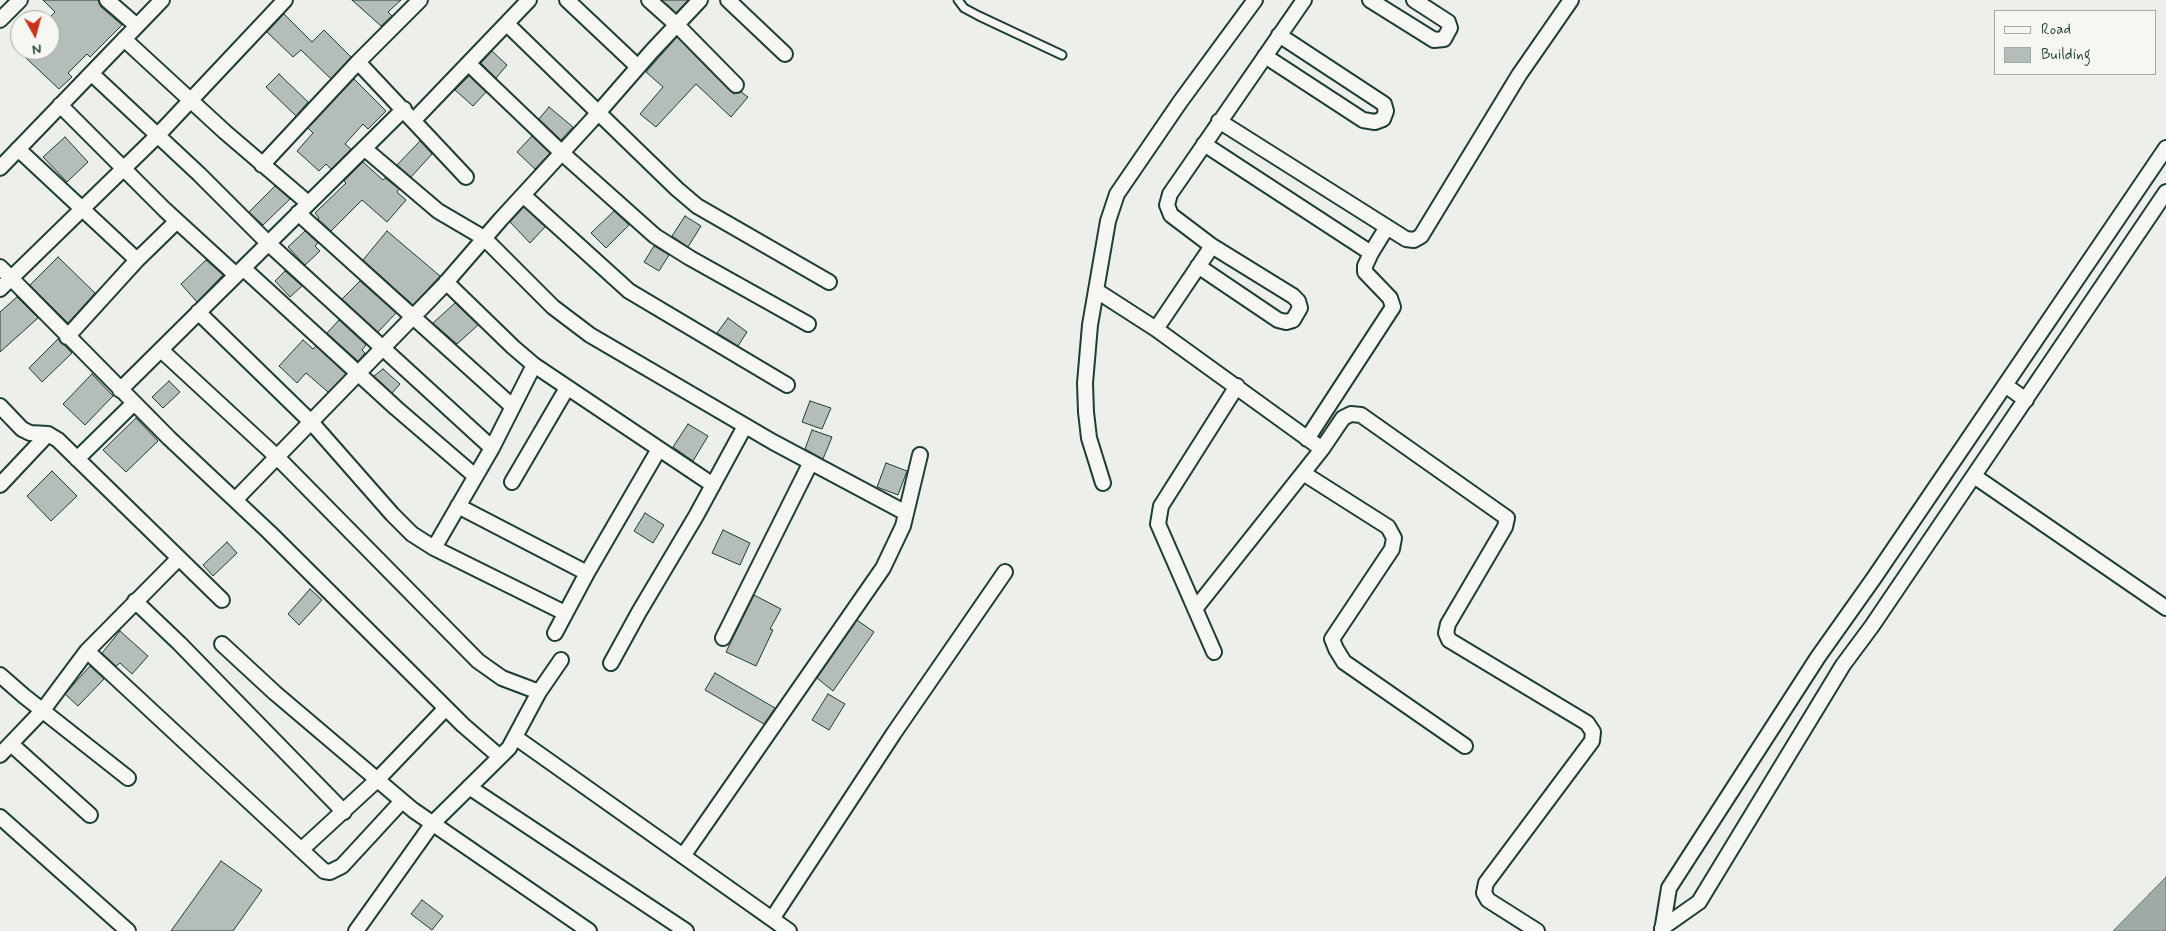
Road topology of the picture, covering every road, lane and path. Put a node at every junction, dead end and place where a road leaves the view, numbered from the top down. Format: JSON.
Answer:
{"nodes":[{"id":1,"x":20,"y":0,"type":"edge"},
{"id":2,"x":106,"y":0,"type":"edge"},
{"id":3,"x":162,"y":0,"type":"edge"},
{"id":4,"x":285,"y":0,"type":"edge"},
{"id":5,"x":420,"y":0,"type":"edge"},
{"id":6,"x":530,"y":0,"type":"edge"},
{"id":7,"x":567,"y":0,"type":"edge"},
{"id":8,"x":649,"y":0,"type":"edge"},
{"id":9,"x":700,"y":0,"type":"edge"},
{"id":10,"x":728,"y":0,"type":"edge"},
{"id":11,"x":958,"y":0,"type":"edge"},
{"id":12,"x":1254,"y":0,"type":"edge"},
{"id":13,"x":1304,"y":0,"type":"edge"},
{"id":14,"x":1370,"y":0,"type":"edge"},
{"id":15,"x":1414,"y":0,"type":"edge"},
{"id":16,"x":1572,"y":0,"type":"edge"},
{"id":17,"x":0,"y":20,"type":"edge"},
{"id":18,"x":507,"y":24,"type":"junction"},
{"id":19,"x":677,"y":25,"type":"junction"},
{"id":20,"x":137,"y":26,"type":"junction"},
{"id":21,"x":1279,"y":36,"type":"junction"},
{"id":22,"x":124,"y":39,"type":"junction"},
{"id":23,"x":785,"y":54,"type":"dead end"},
{"id":24,"x":1062,"y":55,"type":"dead end"},
{"id":25,"x":1266,"y":56,"type":"junction"},
{"id":26,"x":358,"y":62,"type":"junction"},
{"id":27,"x":468,"y":64,"type":"junction"},
{"id":28,"x":638,"y":67,"type":"junction"},
{"id":29,"x":92,"y":74,"type":"junction"},
{"id":30,"x":736,"y":85,"type":"dead end"},
{"id":31,"x":191,"y":100,"type":"junction"},
{"id":32,"x":60,"y":105,"type":"junction"},
{"id":33,"x":404,"y":109,"type":"junction"},
{"id":34,"x":599,"y":112,"type":"junction"},
{"id":35,"x":414,"y":120,"type":"junction"},
{"id":36,"x":1220,"y":121,"type":"junction"},
{"id":37,"x":157,"y":136,"type":"junction"},
{"id":38,"x":1204,"y":144,"type":"junction"},
{"id":39,"x":2166,"y":148,"type":"edge"},
{"id":40,"x":18,"y":149,"type":"junction"},
{"id":41,"x":365,"y":149,"type":"junction"},
{"id":42,"x":562,"y":154,"type":"junction"},
{"id":43,"x":262,"y":165,"type":"junction"},
{"id":44,"x":0,"y":168,"type":"edge"},
{"id":45,"x":123,"y":169,"type":"junction"},
{"id":46,"x":466,"y":176,"type":"dead end"},
{"id":47,"x":2166,"y":192,"type":"edge"},
{"id":48,"x":523,"y":196,"type":"junction"},
{"id":49,"x":303,"y":208,"type":"junction"},
{"id":50,"x":81,"y":209,"type":"junction"},
{"id":51,"x":177,"y":221,"type":"junction"},
{"id":52,"x":1387,"y":228,"type":"junction"},
{"id":53,"x":484,"y":238,"type":"junction"},
{"id":54,"x":268,"y":243,"type":"junction"},
{"id":55,"x":1212,"y":246,"type":"junction"},
{"id":56,"x":1371,"y":253,"type":"junction"},
{"id":57,"x":137,"y":260,"type":"junction"},
{"id":58,"x":1198,"y":266,"type":"junction"},
{"id":59,"x":0,"y":267,"type":"edge"},
{"id":60,"x":239,"y":272,"type":"junction"},
{"id":61,"x":11,"y":278,"type":"junction"},
{"id":62,"x":446,"y":282,"type":"junction"},
{"id":63,"x":830,"y":282,"type":"dead end"},
{"id":64,"x":0,"y":289,"type":"edge"},
{"id":65,"x":1097,"y":290,"type":"junction"},
{"id":66,"x":198,"y":312,"type":"junction"},
{"id":67,"x":413,"y":317,"type":"junction"},
{"id":68,"x":808,"y":324,"type":"dead end"},
{"id":69,"x":1156,"y":329,"type":"junction"},
{"id":70,"x":68,"y":337,"type":"junction"},
{"id":71,"x":384,"y":347,"type":"junction"},
{"id":72,"x":161,"y":350,"type":"junction"},
{"id":73,"x":534,"y":365,"type":"junction"},
{"id":74,"x":359,"y":373,"type":"junction"},
{"id":75,"x":2005,"y":384,"type":"junction"},
{"id":76,"x":787,"y":385,"type":"dead end"},
{"id":77,"x":1237,"y":386,"type":"junction"},
{"id":78,"x":567,"y":388,"type":"junction"},
{"id":79,"x":120,"y":390,"type":"junction"},
{"id":80,"x":2026,"y":400,"type":"junction"},
{"id":81,"x":134,"y":403,"type":"junction"},
{"id":82,"x":0,"y":406,"type":"edge"},
{"id":83,"x":513,"y":407,"type":"junction"},
{"id":84,"x":312,"y":423,"type":"junction"},
{"id":85,"x":745,"y":426,"type":"junction"},
{"id":86,"x":48,"y":434,"type":"junction"},
{"id":87,"x":1307,"y":440,"type":"junction"},
{"id":88,"x":492,"y":448,"type":"junction"},
{"id":89,"x":659,"y":449,"type":"junction"},
{"id":90,"x":1322,"y":449,"type":"junction"},
{"id":91,"x":920,"y":455,"type":"dead end"},
{"id":92,"x":277,"y":457,"type":"junction"},
{"id":93,"x":77,"y":459,"type":"junction"},
{"id":94,"x":811,"y":462,"type":"junction"},
{"id":95,"x":1303,"y":473,"type":"junction"},
{"id":96,"x":475,"y":476,"type":"junction"},
{"id":97,"x":1974,"y":476,"type":"junction"},
{"id":98,"x":512,"y":482,"type":"dead end"},
{"id":99,"x":1102,"y":483,"type":"dead end"},
{"id":100,"x":713,"y":484,"type":"junction"},
{"id":101,"x":0,"y":485,"type":"edge"},
{"id":102,"x":236,"y":500,"type":"junction"},
{"id":103,"x":458,"y":506,"type":"junction"},
{"id":104,"x":906,"y":513,"type":"junction"},
{"id":105,"x":434,"y":548,"type":"junction"},
{"id":106,"x":179,"y":558,"type":"junction"},
{"id":107,"x":1004,"y":572,"type":"dead end"},
{"id":108,"x":586,"y":573,"type":"junction"},
{"id":109,"x":222,"y":600,"type":"dead end"},
{"id":110,"x":135,"y":601,"type":"junction"},
{"id":111,"x":2166,"y":608,"type":"edge"},
{"id":112,"x":1195,"y":609,"type":"junction"},
{"id":113,"x":565,"y":613,"type":"junction"},
{"id":114,"x":555,"y":632,"type":"dead end"},
{"id":115,"x":723,"y":638,"type":"dead end"},
{"id":116,"x":222,"y":644,"type":"dead end"},
{"id":117,"x":87,"y":650,"type":"junction"},
{"id":118,"x":1214,"y":652,"type":"dead end"},
{"id":119,"x":561,"y":660,"type":"dead end"},
{"id":120,"x":611,"y":663,"type":"dead end"},
{"id":121,"x":0,"y":675,"type":"edge"},
{"id":122,"x":539,"y":692,"type":"junction"},
{"id":123,"x":446,"y":708,"type":"junction"},
{"id":124,"x":43,"y":710,"type":"junction"},
{"id":125,"x":515,"y":737,"type":"junction"},
{"id":126,"x":10,"y":744,"type":"junction"},
{"id":127,"x":1465,"y":746,"type":"dead end"},
{"id":128,"x":0,"y":755,"type":"edge"},
{"id":129,"x":500,"y":758,"type":"junction"},
{"id":130,"x":128,"y":778,"type":"dead end"},
{"id":131,"x":378,"y":780,"type":"junction"},
{"id":132,"x":469,"y":787,"type":"junction"},
{"id":133,"x":402,"y":801,"type":"junction"},
{"id":134,"x":344,"y":812,"type":"junction"},
{"id":135,"x":90,"y":815,"type":"dead end"},
{"id":136,"x":0,"y":817,"type":"edge"},
{"id":137,"x":433,"y":824,"type":"junction"},
{"id":138,"x":301,"y":850,"type":"junction"},
{"id":139,"x":683,"y":856,"type":"junction"},
{"id":140,"x":772,"y":919,"type":"junction"},
{"id":141,"x":1662,"y":929,"type":"edge"},
{"id":142,"x":128,"y":931,"type":"edge"},
{"id":143,"x":356,"y":931,"type":"edge"},
{"id":144,"x":589,"y":931,"type":"edge"},
{"id":145,"x":686,"y":931,"type":"edge"},
{"id":146,"x":789,"y":931,"type":"edge"},
{"id":147,"x":1537,"y":931,"type":"edge"}],
"edges":[{"from":1,"to":17,"type":"street"},
{"from":2,"to":20,"type":"street"},
{"from":3,"to":20,"type":"street"},
{"from":4,"to":31,"type":"street"},
{"from":5,"to":26,"type":"street"},
{"from":6,"to":18,"type":"street"},
{"from":7,"to":28,"type":"street"},
{"from":8,"to":19,"type":"street"},
{"from":9,"to":19,"type":"street"},
{"from":10,"to":23,"type":"street"},
{"from":11,"to":24,"type":"lane"},
{"from":12,"to":65,"type":"street"},
{"from":13,"to":21,"type":"street"},
{"from":14,"to":15,"type":"street"},
{"from":16,"to":52,"type":"street"},
{"from":18,"to":27,"type":"street"},
{"from":18,"to":34,"type":"street"},
{"from":19,"to":28,"type":"street"},
{"from":19,"to":30,"type":"street"},
{"from":20,"to":22,"type":"street"},
{"from":21,"to":25,"type":"street"},
{"from":21,"to":25,"type":"street"},
{"from":22,"to":29,"type":"street"},
{"from":22,"to":31,"type":"street"},
{"from":25,"to":36,"type":"street"},
{"from":26,"to":33,"type":"street"},
{"from":26,"to":43,"type":"street"},
{"from":27,"to":35,"type":"street"},
{"from":27,"to":42,"type":"street"},
{"from":28,"to":34,"type":"street"},
{"from":29,"to":32,"type":"street"},
{"from":29,"to":37,"type":"street"},
{"from":31,"to":37,"type":"street"},
{"from":31,"to":43,"type":"street"},
{"from":32,"to":40,"type":"street"},
{"from":32,"to":45,"type":"street"},
{"from":33,"to":35,"type":"street"},
{"from":33,"to":41,"type":"street"},
{"from":34,"to":42,"type":"street"},
{"from":34,"to":63,"type":"street"},
{"from":35,"to":46,"type":"street"},
{"from":36,"to":38,"type":"street"},
{"from":36,"to":52,"type":"street"},
{"from":37,"to":45,"type":"street"},
{"from":37,"to":54,"type":"street"},
{"from":38,"to":55,"type":"street"},
{"from":38,"to":56,"type":"street"},
{"from":39,"to":75,"type":"street"},
{"from":40,"to":44,"type":"street"},
{"from":40,"to":50,"type":"street"},
{"from":41,"to":49,"type":"street"},
{"from":41,"to":53,"type":"street"},
{"from":42,"to":48,"type":"street"},
{"from":42,"to":68,"type":"street"},
{"from":43,"to":49,"type":"street"},
{"from":45,"to":50,"type":"street"},
{"from":45,"to":51,"type":"street"},
{"from":47,"to":80,"type":"street"},
{"from":48,"to":53,"type":"street"},
{"from":48,"to":76,"type":"street"},
{"from":49,"to":54,"type":"street"},
{"from":49,"to":67,"type":"street"},
{"from":50,"to":57,"type":"street"},
{"from":50,"to":61,"type":"street"},
{"from":51,"to":57,"type":"street"},
{"from":51,"to":60,"type":"street"},
{"from":52,"to":56,"type":"street"},
{"from":53,"to":62,"type":"street"},
{"from":53,"to":85,"type":"street"},
{"from":54,"to":60,"type":"street"},
{"from":54,"to":71,"type":"street"},
{"from":55,"to":58,"type":"street"},
{"from":55,"to":58,"type":"street"},
{"from":56,"to":87,"type":"street"},
{"from":57,"to":70,"type":"street"},
{"from":58,"to":69,"type":"street"},
{"from":59,"to":61,"type":"street"},
{"from":60,"to":66,"type":"street"},
{"from":60,"to":74,"type":"street"},
{"from":61,"to":64,"type":"street"},
{"from":61,"to":70,"type":"street"},
{"from":62,"to":67,"type":"street"},
{"from":62,"to":73,"type":"street"},
{"from":65,"to":69,"type":"street"},
{"from":65,"to":99,"type":"street"},
{"from":66,"to":72,"type":"street"},
{"from":66,"to":84,"type":"street"},
{"from":67,"to":71,"type":"street"},
{"from":67,"to":83,"type":"street"},
{"from":69,"to":77,"type":"street"},
{"from":70,"to":79,"type":"street"},
{"from":71,"to":74,"type":"street"},
{"from":71,"to":88,"type":"street"},
{"from":72,"to":79,"type":"street"},
{"from":72,"to":92,"type":"street"},
{"from":73,"to":78,"type":"street"},
{"from":73,"to":83,"type":"street"},
{"from":74,"to":84,"type":"street"},
{"from":74,"to":96,"type":"street"},
{"from":75,"to":80,"type":"street"},
{"from":75,"to":141,"type":"street"},
{"from":77,"to":87,"type":"street"},
{"from":77,"to":112,"type":"street"},
{"from":78,"to":89,"type":"street"},
{"from":78,"to":98,"type":"street"},
{"from":79,"to":81,"type":"street"},
{"from":80,"to":97,"type":"street"},
{"from":81,"to":93,"type":"street"},
{"from":81,"to":102,"type":"street"},
{"from":82,"to":86,"type":"street"},
{"from":83,"to":88,"type":"street"},
{"from":84,"to":92,"type":"street"},
{"from":84,"to":105,"type":"street"},
{"from":85,"to":94,"type":"street"},
{"from":85,"to":100,"type":"street"},
{"from":86,"to":93,"type":"street"},
{"from":86,"to":101,"type":"street"},
{"from":87,"to":90,"type":"street"},
{"from":88,"to":96,"type":"street"},
{"from":89,"to":100,"type":"street"},
{"from":89,"to":108,"type":"street"},
{"from":90,"to":95,"type":"street"},
{"from":90,"to":147,"type":"street"},
{"from":91,"to":104,"type":"street"},
{"from":92,"to":102,"type":"street"},
{"from":92,"to":122,"type":"street"},
{"from":93,"to":106,"type":"street"},
{"from":94,"to":104,"type":"street"},
{"from":94,"to":115,"type":"street"},
{"from":95,"to":112,"type":"street"},
{"from":95,"to":127,"type":"street"},
{"from":96,"to":103,"type":"street"},
{"from":97,"to":111,"type":"street"},
{"from":97,"to":141,"type":"street"},
{"from":100,"to":120,"type":"street"},
{"from":102,"to":123,"type":"street"},
{"from":103,"to":105,"type":"street"},
{"from":103,"to":108,"type":"street"},
{"from":104,"to":139,"type":"street"},
{"from":105,"to":113,"type":"street"},
{"from":106,"to":109,"type":"street"},
{"from":106,"to":110,"type":"street"},
{"from":107,"to":140,"type":"street"},
{"from":108,"to":113,"type":"street"},
{"from":110,"to":117,"type":"street"},
{"from":110,"to":134,"type":"street"},
{"from":112,"to":118,"type":"street"},
{"from":113,"to":114,"type":"street"},
{"from":116,"to":131,"type":"street"},
{"from":117,"to":124,"type":"street"},
{"from":117,"to":138,"type":"street"},
{"from":119,"to":122,"type":"street"},
{"from":121,"to":124,"type":"street"},
{"from":122,"to":125,"type":"street"},
{"from":123,"to":129,"type":"street"},
{"from":123,"to":131,"type":"street"},
{"from":124,"to":126,"type":"street"},
{"from":124,"to":130,"type":"street"},
{"from":125,"to":129,"type":"street"},
{"from":125,"to":139,"type":"street"},
{"from":126,"to":128,"type":"street"},
{"from":126,"to":135,"type":"street"},
{"from":129,"to":132,"type":"street"},
{"from":131,"to":133,"type":"street"},
{"from":131,"to":134,"type":"street"},
{"from":132,"to":137,"type":"street"},
{"from":132,"to":145,"type":"street"},
{"from":133,"to":137,"type":"street"},
{"from":133,"to":138,"type":"street"},
{"from":134,"to":138,"type":"street"},
{"from":136,"to":142,"type":"street"},
{"from":137,"to":143,"type":"street"},
{"from":137,"to":144,"type":"street"},
{"from":139,"to":140,"type":"street"},
{"from":140,"to":146,"type":"street"}]}
